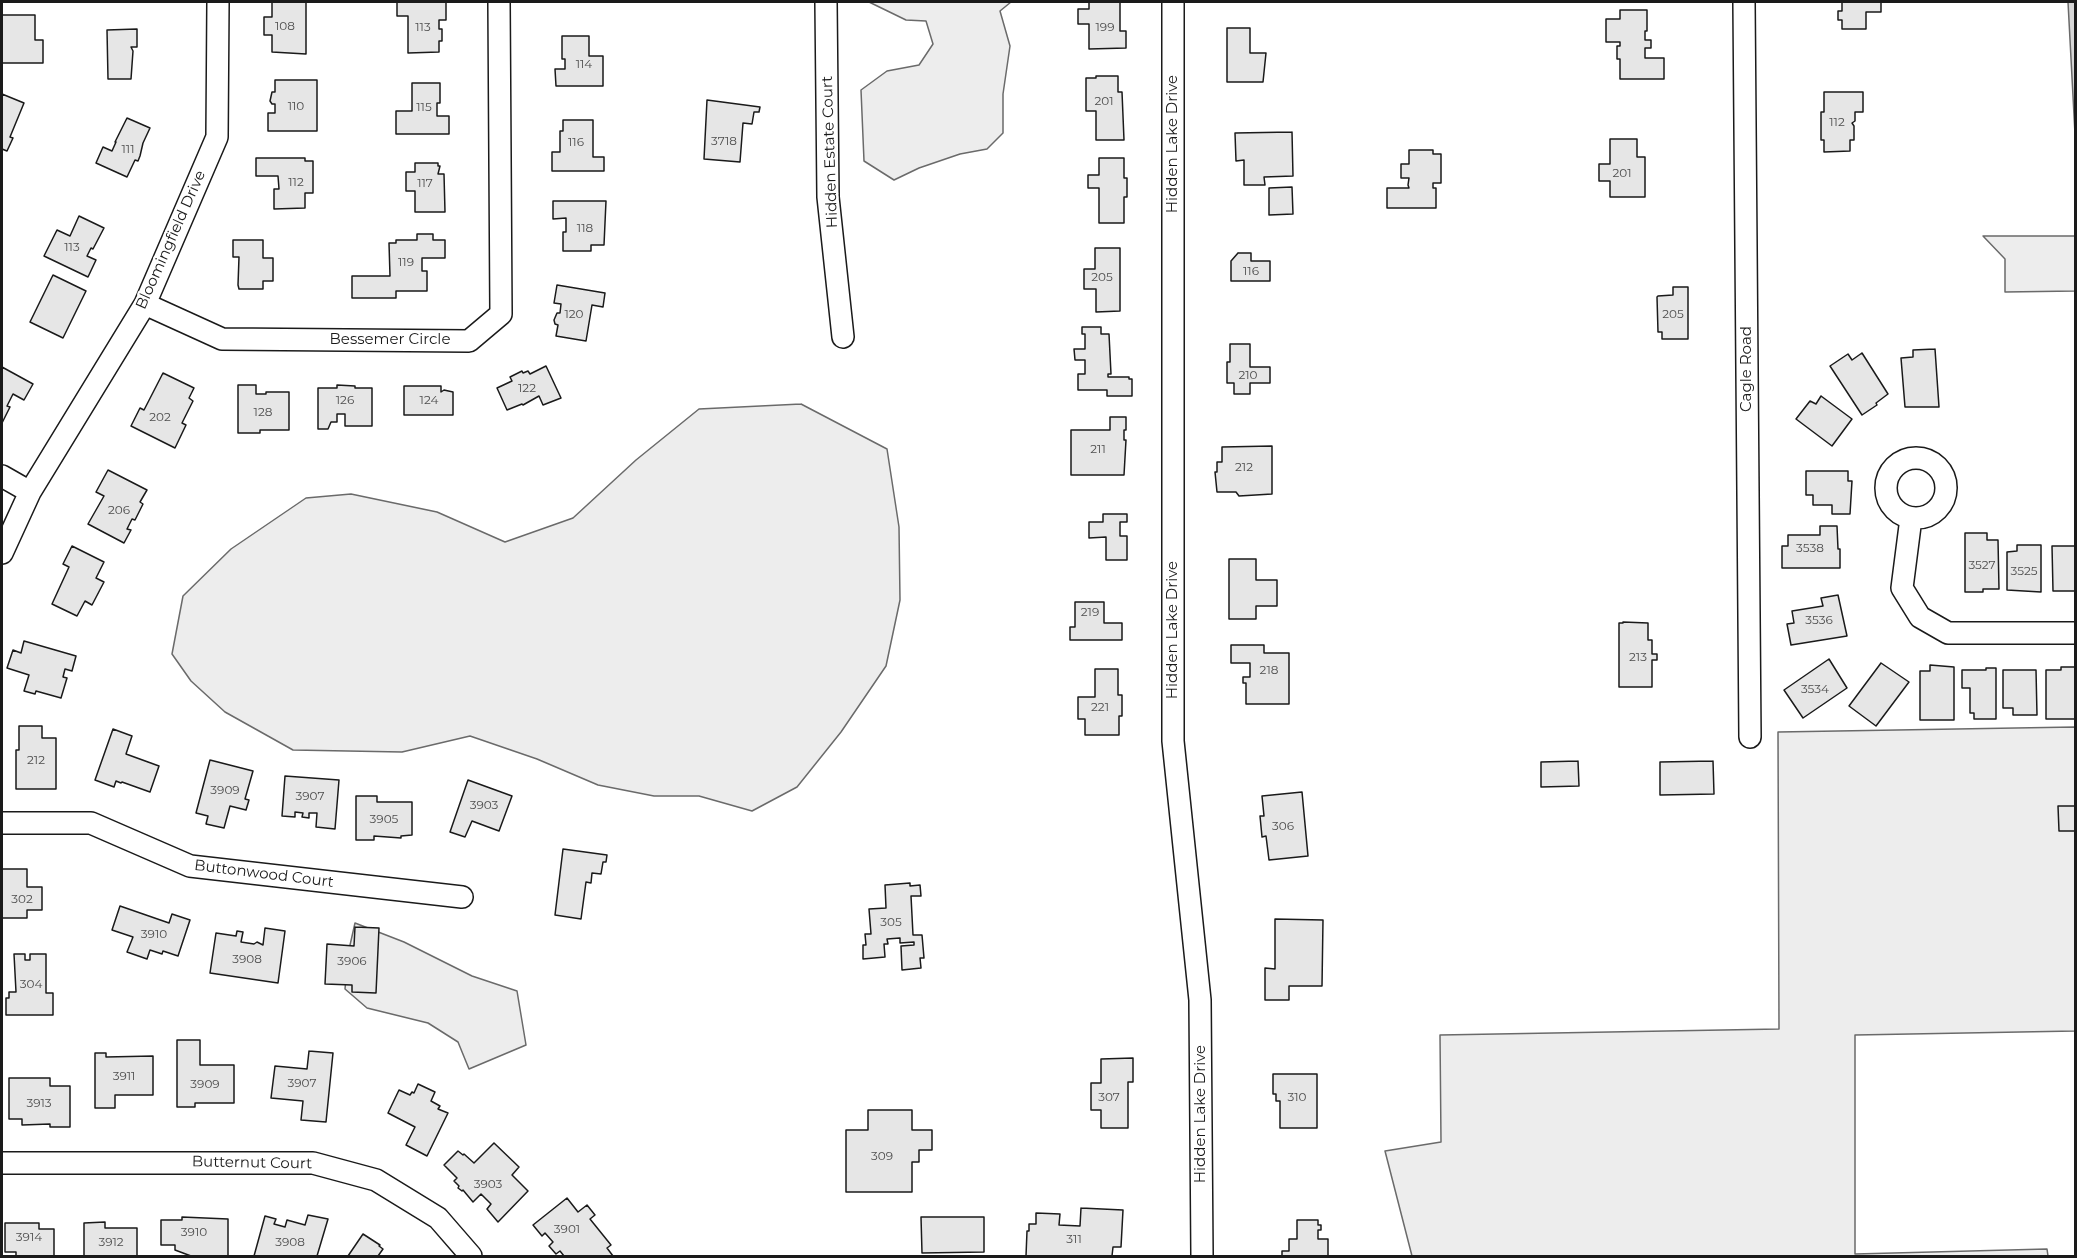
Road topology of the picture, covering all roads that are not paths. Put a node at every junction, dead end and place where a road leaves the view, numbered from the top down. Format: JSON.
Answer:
{"nodes":[{"id":1,"x":218,"y":2,"type":"edge"},
{"id":2,"x":499,"y":2,"type":"edge"},
{"id":3,"x":826,"y":2,"type":"edge"},
{"id":4,"x":1173,"y":2,"type":"edge"},
{"id":5,"x":1744,"y":2,"type":"edge"},
{"id":6,"x":145,"y":304,"type":"junction"},
{"id":7,"x":843,"y":337,"type":"dead end"},
{"id":8,"x":2,"y":477,"type":"edge"},
{"id":9,"x":30,"y":492,"type":"junction"},
{"id":10,"x":1911,"y":518,"type":"dead end"},
{"id":11,"x":2,"y":553,"type":"edge"},
{"id":12,"x":2076,"y":633,"type":"edge"},
{"id":13,"x":1750,"y":737,"type":"dead end"},
{"id":14,"x":2,"y":823,"type":"edge"},
{"id":15,"x":462,"y":897,"type":"dead end"},
{"id":16,"x":2,"y":1163,"type":"edge"},
{"id":17,"x":471,"y":1257,"type":"edge"},
{"id":18,"x":1202,"y":1257,"type":"edge"}],
"edges":[{"from":1,"to":6,"type":"street","name":"Bloomingfield Drive"},
{"from":2,"to":6,"type":"street","name":"Bessemer Circle"},
{"from":3,"to":7,"type":"street","name":"Hidden Estate Court"},
{"from":4,"to":18,"type":"street","name":"Hidden Lake Drive"},
{"from":5,"to":13,"type":"street","name":"Cagle Road"},
{"from":6,"to":9,"type":"street","name":"Bloomingfield Drive"},
{"from":8,"to":9,"type":"street"},
{"from":9,"to":11,"type":"street","name":"Bloomingfield Drive"},
{"from":10,"to":12,"type":"street"},
{"from":14,"to":15,"type":"street","name":"Buttonwood Court"},
{"from":16,"to":17,"type":"street","name":"Butternut Court"}]}
